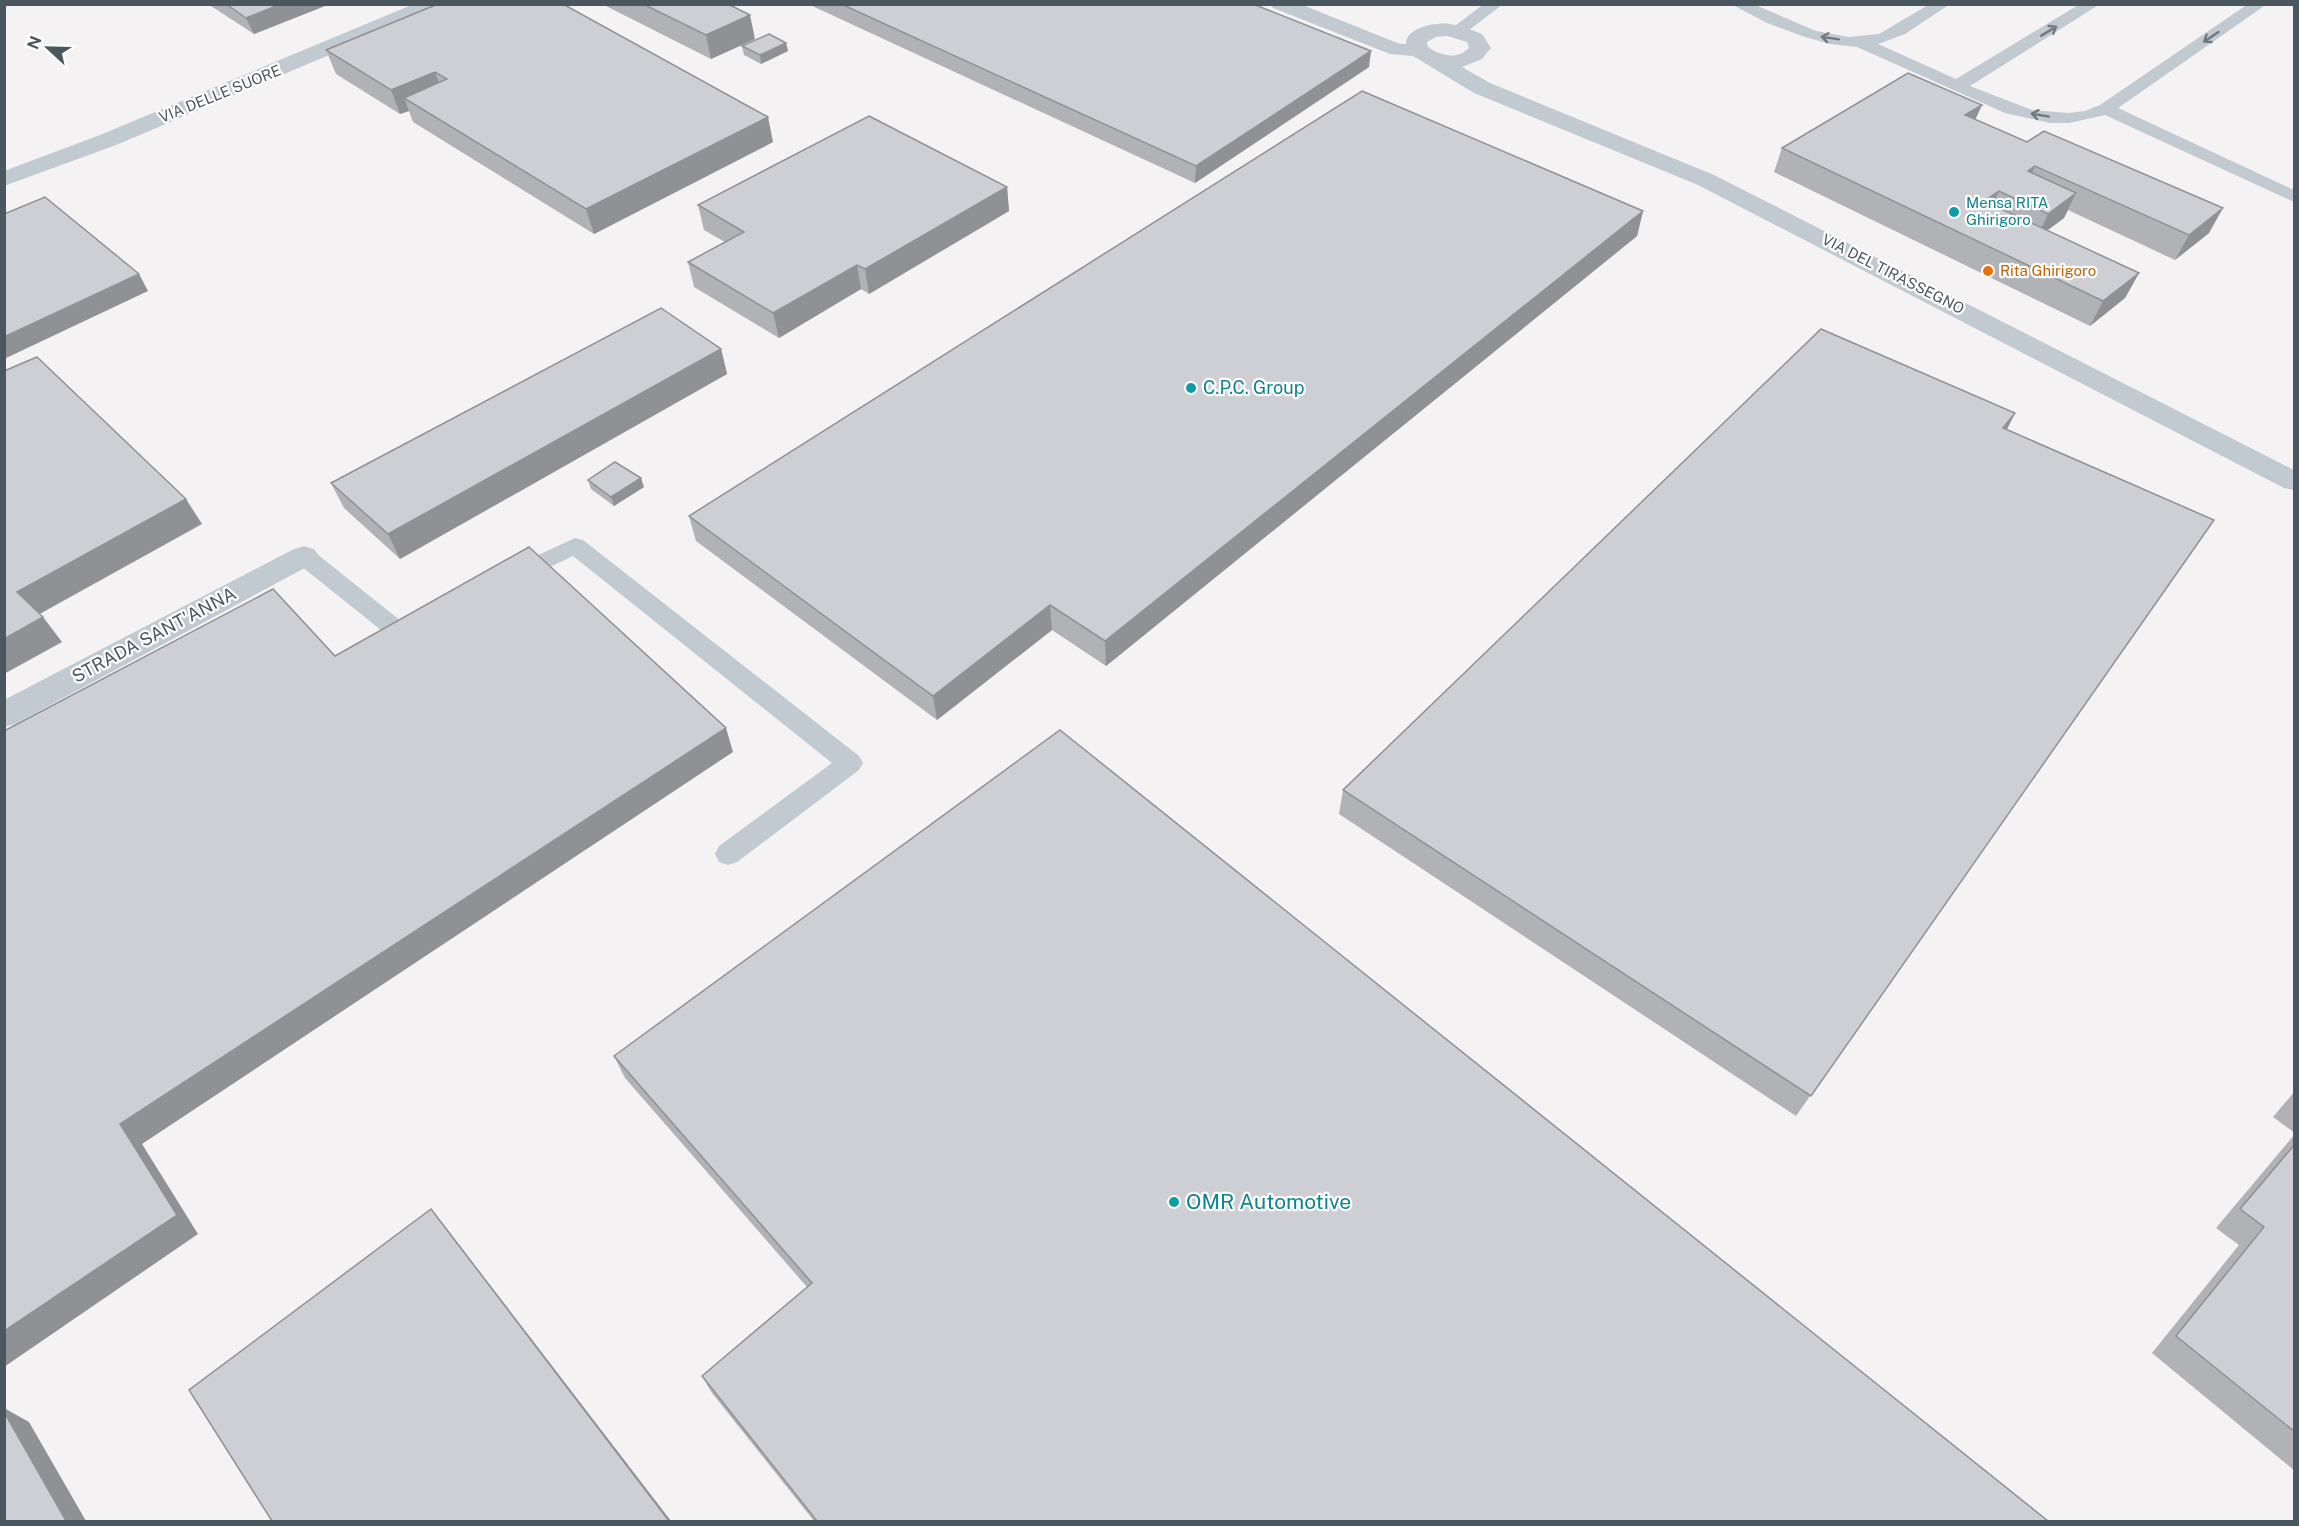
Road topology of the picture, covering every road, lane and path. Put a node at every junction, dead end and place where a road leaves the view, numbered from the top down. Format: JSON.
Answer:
{"nodes":[{"id":1,"x":433,"y":4,"type":"edge"},
{"id":2,"x":1280,"y":4,"type":"edge"},
{"id":3,"x":1495,"y":4,"type":"edge"},
{"id":4,"x":1739,"y":4,"type":"edge"},
{"id":5,"x":1942,"y":4,"type":"edge"},
{"id":6,"x":2092,"y":4,"type":"edge"},
{"id":7,"x":2259,"y":4,"type":"edge"},
{"id":8,"x":1458,"y":31,"type":"junction"},
{"id":9,"x":1858,"y":41,"type":"junction"},
{"id":10,"x":1423,"y":54,"type":"junction"},
{"id":11,"x":1473,"y":57,"type":"junction"},
{"id":12,"x":1957,"y":86,"type":"junction"},
{"id":13,"x":1482,"y":88,"type":"junction"},
{"id":14,"x":2106,"y":109,"type":"junction"},
{"id":15,"x":4,"y":179,"type":"edge"},
{"id":16,"x":2295,"y":197,"type":"edge"},
{"id":17,"x":2295,"y":481,"type":"edge"},
{"id":18,"x":304,"y":556,"type":"joint"},
{"id":19,"x":494,"y":586,"type":"edge"},
{"id":20,"x":442,"y":612,"type":"edge"},
{"id":21,"x":4,"y":715,"type":"edge"},
{"id":22,"x":728,"y":855,"type":"dead end"}],
"edges":[{"from":1,"to":15,"type":"street","name":"VIA DELLE SUORE"},
{"from":2,"to":10,"type":"street"},
{"from":3,"to":8,"type":"lane"},
{"from":9,"to":4,"type":"lane","one_way":true},
{"from":5,"to":9,"type":"lane"},
{"from":12,"to":6,"type":"lane","one_way":true},
{"from":7,"to":14,"type":"lane","one_way":true},
{"from":8,"to":10,"type":"street"},
{"from":8,"to":11,"type":"street"},
{"from":9,"to":12,"type":"lane"},
{"from":10,"to":11,"type":"street"},
{"from":10,"to":13,"type":"street"},
{"from":11,"to":13,"type":"street"},
{"from":14,"to":12,"type":"lane","one_way":true},
{"from":13,"to":17,"type":"street","name":"VIA DEL TIRASSEGNO"},
{"from":14,"to":16,"type":"lane"},
{"from":18,"to":20,"type":"lane"},
{"from":18,"to":21,"type":"street","name":"STRADA SANT'ANNA"},
{"from":19,"to":22,"type":"lane"}]}
